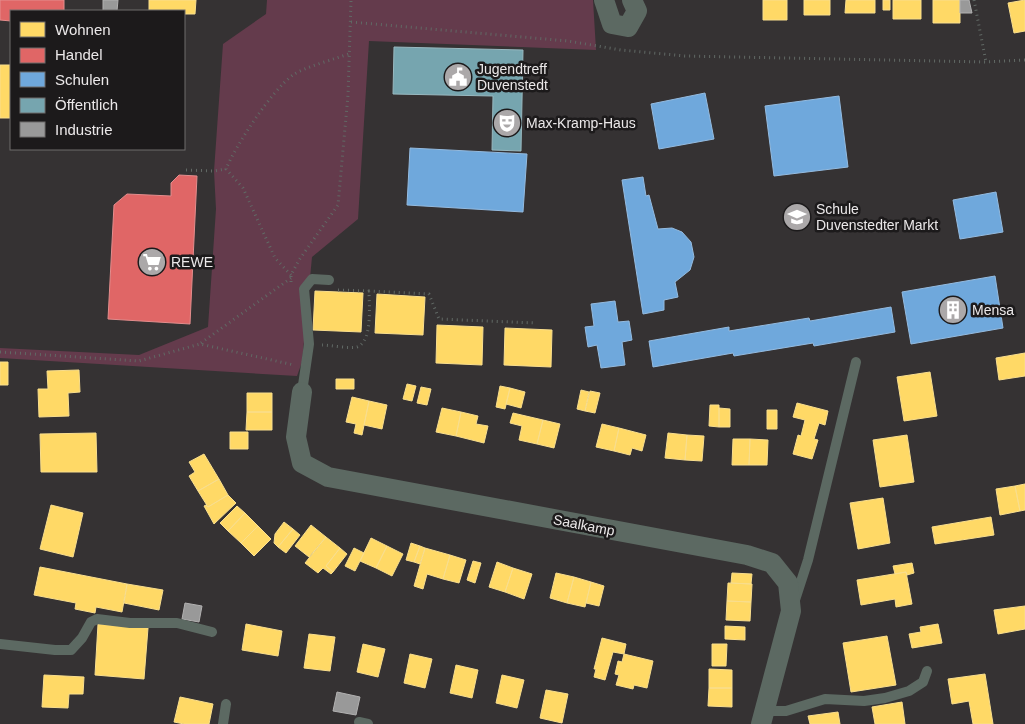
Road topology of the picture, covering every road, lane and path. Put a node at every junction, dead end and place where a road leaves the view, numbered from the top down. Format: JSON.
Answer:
{"nodes":[{"id":1,"x":351,"y":0,"type":"edge"},
{"id":2,"x":604,"y":0,"type":"edge"},
{"id":3,"x":632,"y":0,"type":"edge"},
{"id":4,"x":974,"y":0,"type":"edge"},
{"id":5,"x":351,"y":22,"type":"junction"},
{"id":6,"x":351,"y":53,"type":"junction"},
{"id":7,"x":1025,"y":60,"type":"edge"},
{"id":8,"x":986,"y":62,"type":"junction"},
{"id":9,"x":226,"y":169,"type":"junction"},
{"id":10,"x":186,"y":170,"type":"dead end"},
{"id":11,"x":291,"y":277,"type":"junction"},
{"id":12,"x":329,"y":280,"type":"dead end"},
{"id":13,"x":292,"y":288,"type":"dead end"},
{"id":14,"x":338,"y":290,"type":"dead end"},
{"id":15,"x":369,"y":291,"type":"junction"},
{"id":16,"x":536,"y":323,"type":"dead end"},
{"id":17,"x":200,"y":344,"type":"junction"},
{"id":18,"x":308,"y":344,"type":"junction"},
{"id":19,"x":0,"y":352,"type":"edge"},
{"id":20,"x":856,"y":362,"type":"dead end"},
{"id":21,"x":302,"y":392,"type":"junction"},
{"id":22,"x":791,"y":611,"type":"junction"},
{"id":23,"x":212,"y":632,"type":"dead end"},
{"id":24,"x":0,"y":644,"type":"edge"},
{"id":25,"x":927,"y":671,"type":"dead end"},
{"id":26,"x":226,"y":704,"type":"dead end"},
{"id":27,"x":763,"y":717,"type":"edge"},
{"id":28,"x":223,"y":724,"type":"edge"}],
"edges":[{"from":1,"to":5,"type":"path"},
{"from":2,"to":3,"type":"street"},
{"from":4,"to":8,"type":"path"},
{"from":5,"to":6,"type":"path"},
{"from":5,"to":8,"type":"path"},
{"from":6,"to":9,"type":"path"},
{"from":6,"to":11,"type":"path"},
{"from":7,"to":8,"type":"path"},
{"from":9,"to":10,"type":"path"},
{"from":9,"to":11,"type":"path"},
{"from":11,"to":13,"type":"path"},
{"from":11,"to":17,"type":"path"},
{"from":12,"to":18,"type":"lane"},
{"from":14,"to":15,"type":"path"},
{"from":15,"to":16,"type":"path"},
{"from":15,"to":18,"type":"path"},
{"from":17,"to":19,"type":"path"},
{"from":17,"to":21,"type":"path"},
{"from":18,"to":21,"type":"lane"},
{"from":20,"to":22,"type":"lane"},
{"from":21,"to":22,"type":"street","name":"Saalkamp"},
{"from":22,"to":27,"type":"street","name":"Saalkamp"},
{"from":23,"to":24,"type":"lane"},
{"from":25,"to":27,"type":"lane"},
{"from":26,"to":28,"type":"lane"}]}
